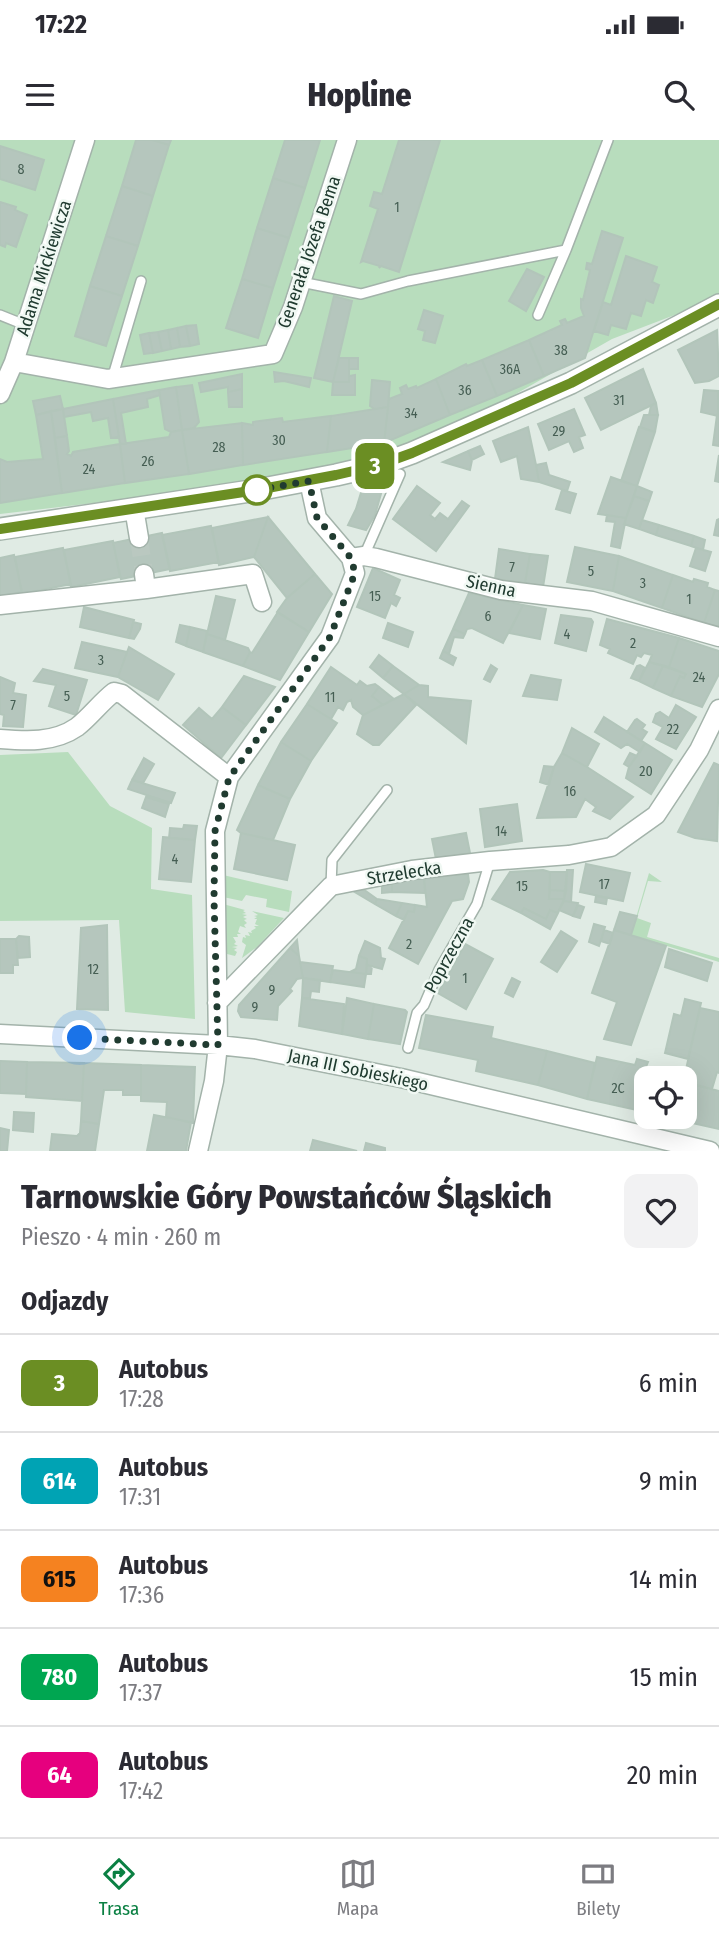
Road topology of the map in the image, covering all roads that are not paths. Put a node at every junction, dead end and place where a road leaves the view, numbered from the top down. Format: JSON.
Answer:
{"nodes":[{"id":1,"x":85,"y":140,"type":"edge"},
{"id":2,"x":347,"y":140,"type":"edge"},
{"id":3,"x":608,"y":140,"type":"edge"},
{"id":4,"x":566,"y":250,"type":"junction"},
{"id":5,"x":141,"y":281,"type":"dead end"},
{"id":6,"x":300,"y":282,"type":"junction"},
{"id":7,"x":719,"y":304,"type":"edge"},
{"id":8,"x":538,"y":315,"type":"dead end"},
{"id":9,"x":0,"y":316,"type":"edge"},
{"id":10,"x":25,"y":325,"type":"junction"},
{"id":11,"x":14,"y":362,"type":"junction"},
{"id":12,"x":112,"y":379,"type":"junction"},
{"id":13,"x":0,"y":394,"type":"edge"},
{"id":14,"x":400,"y":474,"type":"dead end"},
{"id":15,"x":309,"y":481,"type":"junction"},
{"id":16,"x":134,"y":508,"type":"junction"},
{"id":17,"x":0,"y":529,"type":"edge"},
{"id":18,"x":139,"y":538,"type":"tunnel mouth"},
{"id":19,"x":358,"y":557,"type":"junction"},
{"id":20,"x":262,"y":602,"type":"dead end"},
{"id":21,"x":0,"y":605,"type":"edge"},
{"id":22,"x":719,"y":637,"type":"edge"},
{"id":23,"x":718,"y":716,"type":"edge"},
{"id":24,"x":0,"y":739,"type":"edge"},
{"id":25,"x":229,"y":778,"type":"junction"},
{"id":26,"x":387,"y":790,"type":"dead end"},
{"id":27,"x":490,"y":860,"type":"junction"},
{"id":28,"x":331,"y":886,"type":"junction"},
{"id":29,"x":217,"y":1003,"type":"junction"},
{"id":30,"x":0,"y":1034,"type":"edge"},
{"id":31,"x":218,"y":1045,"type":"junction"},
{"id":32,"x":408,"y":1048,"type":"dead end"},
{"id":33,"x":198,"y":1151,"type":"edge"},
{"id":34,"x":710,"y":1151,"type":"edge"}],
"edges":[{"from":1,"to":10,"type":"street","name":"Adama Mickiewicza"},
{"from":2,"to":6,"type":"street","name":"Generała Józefa Bema"},
{"from":3,"to":4,"type":"lane"},
{"from":4,"to":6,"type":"lane"},
{"from":4,"to":8,"type":"lane"},
{"from":5,"to":12,"type":"lane"},
{"from":6,"to":12,"type":"street","name":"Generała Józefa Bema"},
{"from":7,"to":15,"type":"street"},
{"from":9,"to":10,"type":"lane"},
{"from":10,"to":11,"type":"street","name":"Adama Mickiewicza"},
{"from":11,"to":12,"type":"street","name":"Generała Józefa Bema"},
{"from":11,"to":13,"type":"street","name":"Adama Mickiewicza"},
{"from":14,"to":19,"type":"lane"},
{"from":15,"to":16,"type":"street"},
{"from":15,"to":19,"type":"street"},
{"from":16,"to":17,"type":"street"},
{"from":16,"to":18,"type":"street"},
{"from":19,"to":22,"type":"street","name":"Sienna"},
{"from":19,"to":25,"type":"street"},
{"from":20,"to":21,"type":"street"},
{"from":23,"to":27,"type":"street","name":"Strzelecka"},
{"from":24,"to":25,"type":"street"},
{"from":25,"to":29,"type":"street"},
{"from":26,"to":28,"type":"lane"},
{"from":27,"to":28,"type":"street","name":"Strzelecka"},
{"from":27,"to":32,"type":"lane","name":"Poprzeczna"},
{"from":28,"to":29,"type":"street"},
{"from":29,"to":31,"type":"street"},
{"from":30,"to":31,"type":"street","name":"Jana III Sobieskiego"},
{"from":31,"to":33,"type":"street"},
{"from":31,"to":34,"type":"street","name":"Jana III Sobieskiego"}]}
